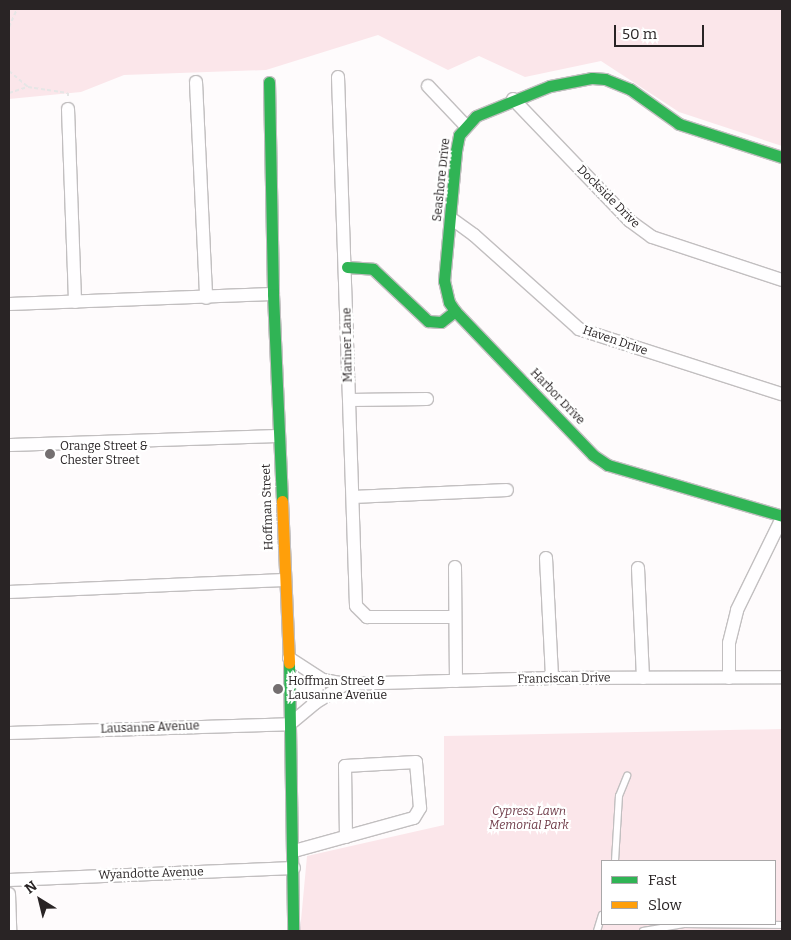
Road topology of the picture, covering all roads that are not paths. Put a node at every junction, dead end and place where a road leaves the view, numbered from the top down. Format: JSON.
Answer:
{"nodes":[{"id":1,"x":338,"y":77,"type":"dead end"},
{"id":2,"x":196,"y":82,"type":"dead end"},
{"id":3,"x":268,"y":82,"type":"dead end"},
{"id":4,"x":428,"y":86,"type":"dead end"},
{"id":5,"x":513,"y":99,"type":"junction"},
{"id":6,"x":68,"y":106,"type":"road end"},
{"id":7,"x":465,"y":125,"type":"junction"},
{"id":8,"x":782,"y":157,"type":"edge"},
{"id":9,"x":452,"y":219,"type":"junction"},
{"id":10,"x":347,"y":267,"type":"junction"},
{"id":11,"x":782,"y":280,"type":"edge"},
{"id":12,"x":273,"y":294,"type":"junction"},
{"id":13,"x":206,"y":298,"type":"junction"},
{"id":14,"x":75,"y":302,"type":"junction"},
{"id":15,"x":9,"y":304,"type":"edge"},
{"id":16,"x":455,"y":311,"type":"junction"},
{"id":17,"x":782,"y":394,"type":"edge"},
{"id":18,"x":427,"y":399,"type":"dead end"},
{"id":19,"x":349,"y":400,"type":"junction"},
{"id":20,"x":279,"y":436,"type":"junction"},
{"id":21,"x":9,"y":445,"type":"edge"},
{"id":22,"x":507,"y":490,"type":"dead end"},
{"id":23,"x":353,"y":497,"type":"junction"},
{"id":24,"x":782,"y":517,"type":"edge"},
{"id":25,"x":546,"y":558,"type":"dead end"},
{"id":26,"x":455,"y":567,"type":"dead end"},
{"id":27,"x":638,"y":568,"type":"dead end"},
{"id":28,"x":284,"y":580,"type":"junction"},
{"id":29,"x":9,"y":592,"type":"edge"},
{"id":30,"x":456,"y":617,"type":"junction"},
{"id":31,"x":289,"y":658,"type":"junction"},
{"id":32,"x":782,"y":677,"type":"edge"},
{"id":33,"x":552,"y":678,"type":"junction"},
{"id":34,"x":643,"y":678,"type":"junction"},
{"id":35,"x":728,"y":678,"type":"junction"},
{"id":36,"x":456,"y":681,"type":"junction"},
{"id":37,"x":346,"y":684,"type":"junction"},
{"id":38,"x":290,"y":724,"type":"junction"},
{"id":39,"x":9,"y":733,"type":"edge"},
{"id":40,"x":627,"y":776,"type":"dead end"},
{"id":41,"x":346,"y":836,"type":"junction"},
{"id":42,"x":294,"y":851,"type":"junction"},
{"id":43,"x":615,"y":860,"type":"edge"},
{"id":44,"x":294,"y":868,"type":"junction"},
{"id":45,"x":9,"y":880,"type":"edge"},
{"id":46,"x":9,"y":894,"type":"edge"},
{"id":47,"x":601,"y":918,"type":"edge"},
{"id":48,"x":678,"y":925,"type":"edge"},
{"id":49,"x":10,"y":931,"type":"edge"},
{"id":50,"x":293,"y":931,"type":"edge"},
{"id":51,"x":597,"y":931,"type":"edge"},
{"id":52,"x":643,"y":931,"type":"edge"}],
"edges":[{"from":1,"to":10,"type":"street","name":"Mariner Lane"},
{"from":2,"to":13,"type":"street"},
{"from":3,"to":12,"type":"street","name":"Hoffman Street"},
{"from":4,"to":7,"type":"street"},
{"from":5,"to":7,"type":"street","name":"Seashore Drive"},
{"from":5,"to":8,"type":"street","name":"Seashore Drive"},
{"from":5,"to":11,"type":"street","name":"Dockside Drive"},
{"from":6,"to":14,"type":"street"},
{"from":7,"to":9,"type":"street","name":"Seashore Drive"},
{"from":9,"to":16,"type":"street","name":"Seashore Drive"},
{"from":9,"to":17,"type":"street","name":"Haven Drive"},
{"from":10,"to":16,"type":"street"},
{"from":10,"to":19,"type":"street","name":"Mariner Lane"},
{"from":12,"to":13,"type":"street"},
{"from":12,"to":20,"type":"street","name":"Hoffman Street"},
{"from":13,"to":14,"type":"street"},
{"from":14,"to":15,"type":"street"},
{"from":16,"to":24,"type":"street","name":"Harbor Drive"},
{"from":18,"to":19,"type":"street"},
{"from":19,"to":23,"type":"street","name":"Mariner Lane"},
{"from":20,"to":21,"type":"street"},
{"from":20,"to":28,"type":"street","name":"Hoffman Street"},
{"from":22,"to":23,"type":"street"},
{"from":23,"to":30,"type":"street","name":"Mariner Lane"},
{"from":24,"to":35,"type":"street"},
{"from":25,"to":33,"type":"street"},
{"from":26,"to":30,"type":"street"},
{"from":27,"to":34,"type":"street"},
{"from":28,"to":29,"type":"street"},
{"from":28,"to":31,"type":"street","name":"Hoffman Street"},
{"from":30,"to":36,"type":"street"},
{"from":31,"to":37,"type":"street","name":"Franciscan Drive"},
{"from":31,"to":38,"type":"street","name":"Hoffman Street"},
{"from":32,"to":35,"type":"street","name":"Franciscan Drive"},
{"from":33,"to":34,"type":"street","name":"Franciscan Drive"},
{"from":33,"to":36,"type":"street","name":"Franciscan Drive"},
{"from":34,"to":35,"type":"street","name":"Franciscan Drive"},
{"from":36,"to":37,"type":"street","name":"Franciscan Drive"},
{"from":37,"to":38,"type":"street","name":"Franciscan Drive"},
{"from":38,"to":39,"type":"street","name":"Lausanne Avenue"},
{"from":38,"to":42,"type":"street","name":"Hoffman Street"},
{"from":40,"to":43,"type":"lane"},
{"from":41,"to":41,"type":"street"},
{"from":41,"to":42,"type":"street"},
{"from":42,"to":44,"type":"street","name":"Hoffman Street"},
{"from":44,"to":45,"type":"street","name":"Wyandotte Avenue"},
{"from":44,"to":50,"type":"street","name":"Hoffman Street"},
{"from":46,"to":49,"type":"street"},
{"from":47,"to":51,"type":"lane"},
{"from":48,"to":52,"type":"lane"}]}
